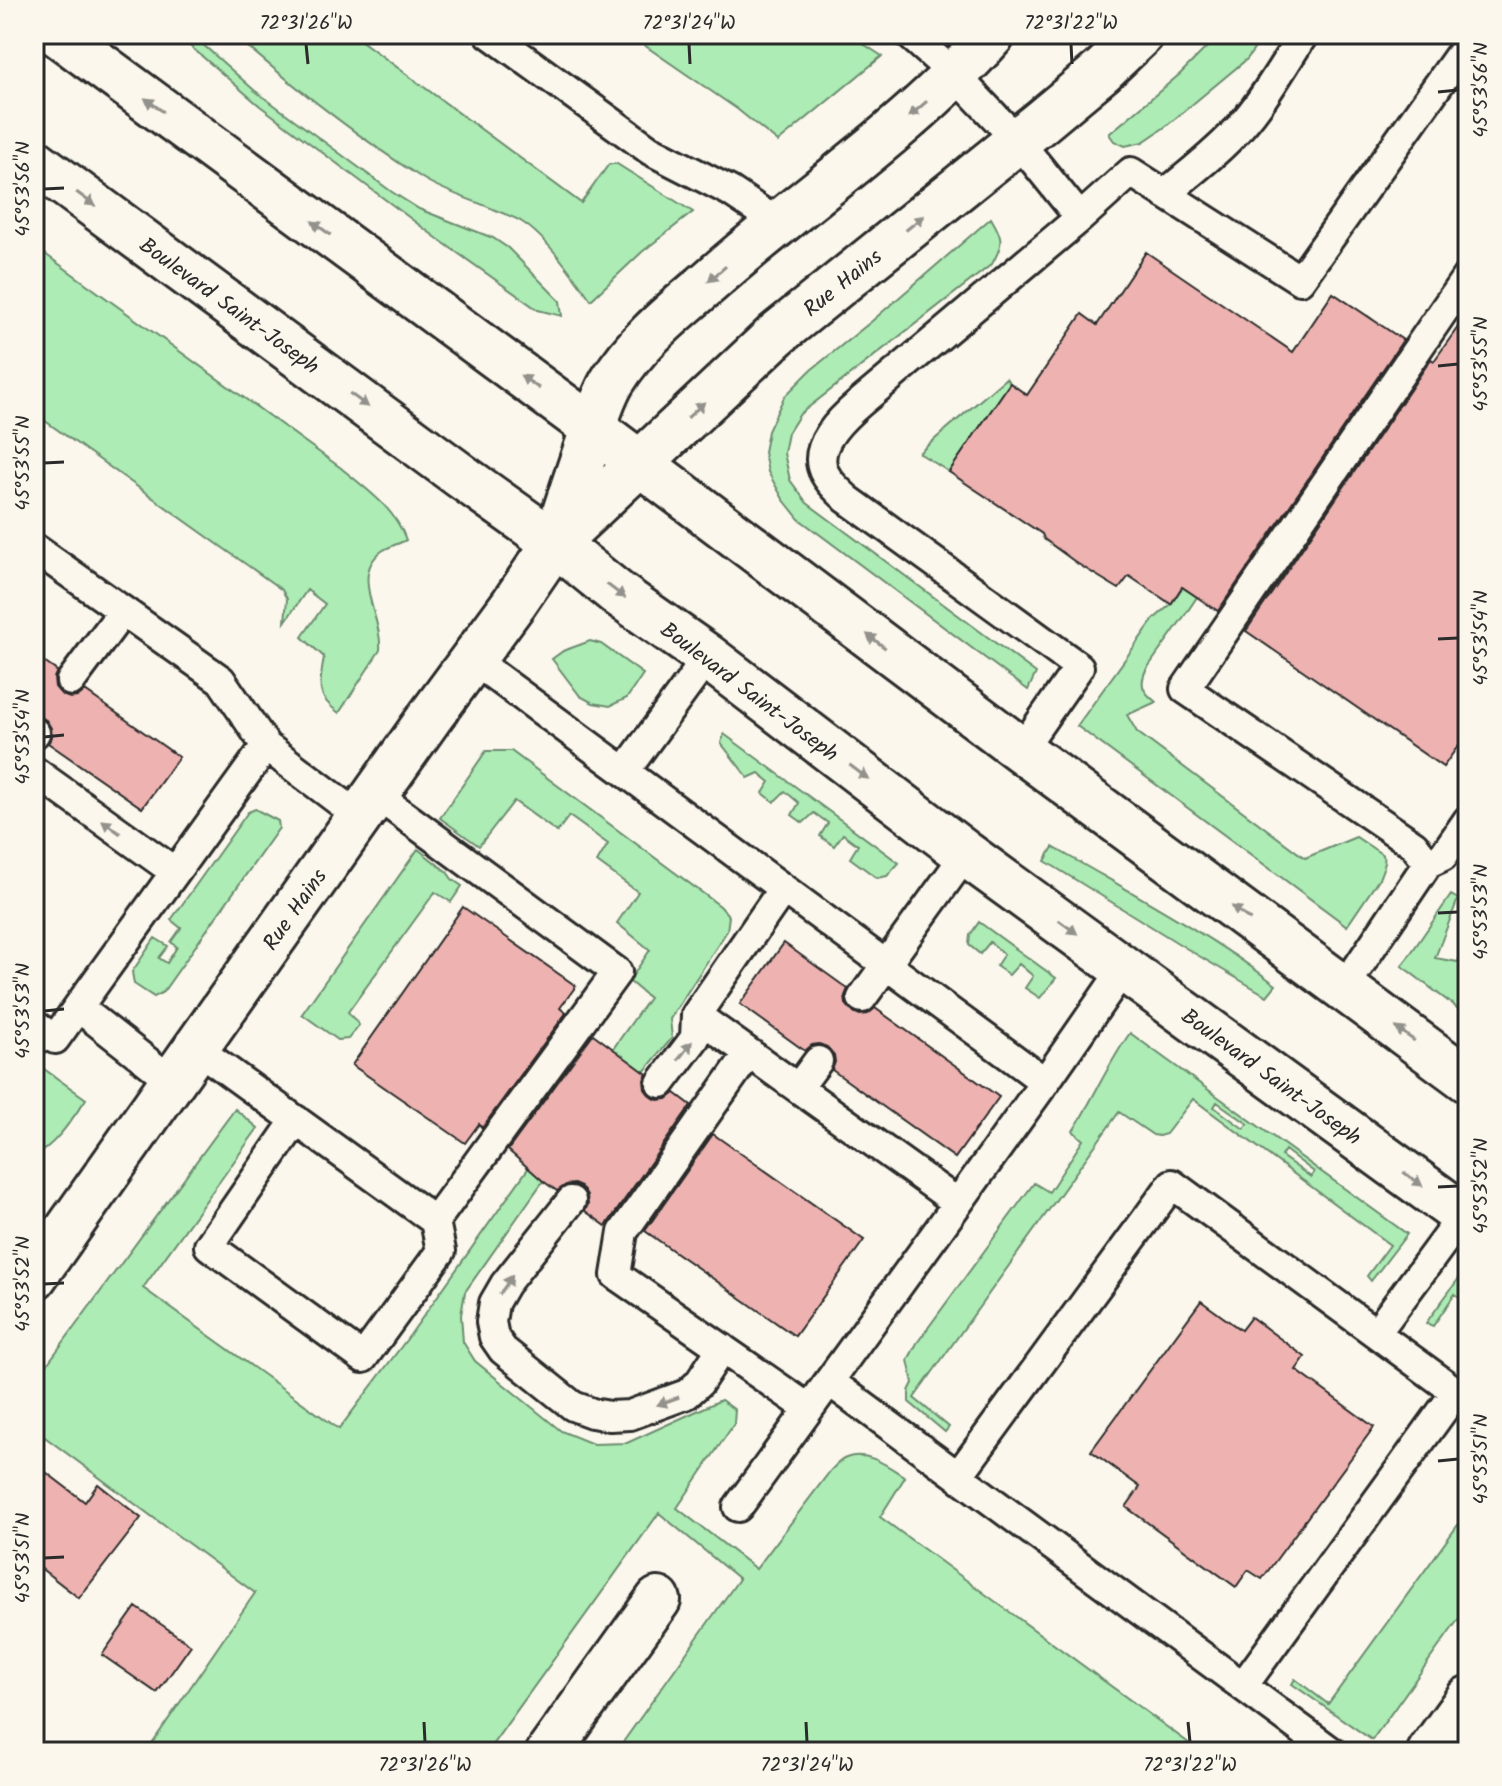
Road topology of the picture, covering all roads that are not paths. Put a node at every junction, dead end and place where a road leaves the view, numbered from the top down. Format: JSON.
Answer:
{"nodes":[{"id":1,"x":58,"y":34,"type":"edge"},
{"id":2,"x":490,"y":34,"type":"edge"},
{"id":3,"x":909,"y":34,"type":"edge"},
{"id":4,"x":993,"y":34,"type":"edge"},
{"id":5,"x":1141,"y":34,"type":"edge"},
{"id":6,"x":1304,"y":34,"type":"edge"},
{"id":7,"x":1468,"y":43,"type":"edge"},
{"id":8,"x":955,"y":75,"type":"junction"},
{"id":9,"x":1018,"y":141,"type":"junction"},
{"id":10,"x":34,"y":161,"type":"edge"},
{"id":11,"x":1165,"y":194,"type":"junction"},
{"id":12,"x":1080,"y":218,"type":"junction"},
{"id":13,"x":778,"y":223,"type":"junction"},
{"id":14,"x":1468,"y":275,"type":"edge"},
{"id":15,"x":593,"y":428,"type":"junction"},
{"id":16,"x":639,"y":463,"type":"junction"},
{"id":17,"x":555,"y":543,"type":"junction"},
{"id":18,"x":34,"y":548,"type":"edge"},
{"id":19,"x":123,"y":611,"type":"junction"},
{"id":20,"x":708,"y":657,"type":"junction"},
{"id":21,"x":472,"y":659,"type":"junction"},
{"id":22,"x":71,"y":681,"type":"dead end"},
{"id":23,"x":266,"y":746,"type":"junction"},
{"id":24,"x":1021,"y":750,"type":"junction"},
{"id":25,"x":34,"y":771,"type":"edge"},
{"id":26,"x":625,"y":771,"type":"junction"},
{"id":27,"x":367,"y":805,"type":"junction"},
{"id":28,"x":1468,"y":820,"type":"edge"},
{"id":29,"x":966,"y":854,"type":"junction"},
{"id":30,"x":1428,"y":863,"type":"junction"},
{"id":31,"x":175,"y":872,"type":"junction"},
{"id":32,"x":783,"y":889,"type":"junction"},
{"id":33,"x":886,"y":964,"type":"junction"},
{"id":34,"x":1124,"y":968,"type":"junction"},
{"id":35,"x":1344,"y":988,"type":"junction"},
{"id":36,"x":862,"y":998,"type":"dead end"},
{"id":37,"x":78,"y":1007,"type":"junction"},
{"id":38,"x":696,"y":1015,"type":"junction"},
{"id":39,"x":34,"y":1025,"type":"edge"},
{"id":40,"x":749,"y":1053,"type":"junction"},
{"id":41,"x":818,"y":1061,"type":"dead end"},
{"id":42,"x":184,"y":1064,"type":"junction"},
{"id":43,"x":1468,"y":1080,"type":"edge"},
{"id":44,"x":1045,"y":1082,"type":"junction"},
{"id":45,"x":661,"y":1083,"type":"dead end"},
{"id":46,"x":798,"y":1088,"type":"junction"},
{"id":47,"x":296,"y":1120,"type":"junction"},
{"id":48,"x":571,"y":1201,"type":"dead end"},
{"id":49,"x":958,"y":1203,"type":"junction"},
{"id":50,"x":1466,"y":1217,"type":"edge"},
{"id":51,"x":435,"y":1221,"type":"junction"},
{"id":52,"x":36,"y":1269,"type":"edge"},
{"id":53,"x":1376,"y":1333,"type":"junction"},
{"id":54,"x":722,"y":1348,"type":"junction"},
{"id":55,"x":829,"y":1381,"type":"junction"},
{"id":56,"x":808,"y":1408,"type":"junction"},
{"id":57,"x":958,"y":1476,"type":"junction"},
{"id":58,"x":738,"y":1507,"type":"dead end"},
{"id":59,"x":658,"y":1600,"type":"dead end"},
{"id":60,"x":1243,"y":1686,"type":"junction"},
{"id":61,"x":1468,"y":1699,"type":"edge"},
{"id":62,"x":549,"y":1752,"type":"edge"},
{"id":63,"x":1332,"y":1752,"type":"edge"},
{"id":64,"x":1430,"y":1752,"type":"edge"}],
"edges":[{"from":15,"to":1,"type":"main road","one_way":true},
{"from":2,"to":13,"type":"lane"},
{"from":3,"to":8,"type":"lane"},
{"from":4,"to":8,"type":"main road","name":"Rue Hains"},
{"from":5,"to":9,"type":"main road","name":"Rue Hains"},
{"from":6,"to":11,"type":"lane"},
{"from":7,"to":11,"type":"lane"},
{"from":8,"to":9,"type":"lane"},
{"from":8,"to":13,"type":"main road","name":"Rue Hains","one_way":true},
{"from":9,"to":12,"type":"lane"},
{"from":16,"to":9,"type":"main road","name":"Rue Hains","one_way":true},
{"from":10,"to":17,"type":"main road","name":"Boulevard Saint-Joseph","one_way":true},
{"from":11,"to":12,"type":"lane"},
{"from":12,"to":24,"type":"lane"},
{"from":13,"to":15,"type":"main road","name":"Rue Hains","one_way":true},
{"from":14,"to":30,"type":"lane"},
{"from":15,"to":16,"type":"main road"},
{"from":15,"to":17,"type":"main road","name":"Rue Hains"},
{"from":16,"to":17,"type":"main road","name":"Rue Hains"},
{"from":24,"to":16,"type":"main road","one_way":true},
{"from":17,"to":20,"type":"main road","name":"Boulevard Saint-Joseph","one_way":true},
{"from":17,"to":21,"type":"main road","name":"Rue Hains"},
{"from":18,"to":19,"type":"lane"},
{"from":19,"to":22,"type":"lane"},
{"from":19,"to":23,"type":"lane"},
{"from":20,"to":26,"type":"lane"},
{"from":20,"to":29,"type":"main road","name":"Boulevard Saint-Joseph","one_way":true},
{"from":21,"to":26,"type":"lane"},
{"from":21,"to":27,"type":"main road","name":"Rue Hains"},
{"from":23,"to":27,"type":"lane"},
{"from":23,"to":31,"type":"lane"},
{"from":35,"to":24,"type":"main road","one_way":true},
{"from":31,"to":25,"type":"lane","one_way":true},
{"from":26,"to":32,"type":"lane"},
{"from":27,"to":42,"type":"main road","name":"Rue Hains"},
{"from":27,"to":51,"type":"lane"},
{"from":28,"to":30,"type":"lane"},
{"from":29,"to":33,"type":"lane"},
{"from":29,"to":34,"type":"main road","name":"Boulevard Saint-Joseph","one_way":true},
{"from":30,"to":35,"type":"lane"},
{"from":31,"to":37,"type":"lane"},
{"from":32,"to":33,"type":"lane"},
{"from":32,"to":38,"type":"lane"},
{"from":33,"to":36,"type":"lane"},
{"from":33,"to":44,"type":"lane"},
{"from":34,"to":44,"type":"lane"},
{"from":34,"to":50,"type":"main road","name":"Boulevard Saint-Joseph","one_way":true},
{"from":43,"to":35,"type":"main road","one_way":true},
{"from":37,"to":39,"type":"lane"},
{"from":37,"to":42,"type":"lane"},
{"from":38,"to":40,"type":"lane"},
{"from":45,"to":38,"type":"lane","one_way":true},
{"from":40,"to":46,"type":"lane"},
{"from":40,"to":54,"type":"lane"},
{"from":41,"to":46,"type":"lane"},
{"from":42,"to":47,"type":"lane"},
{"from":42,"to":52,"type":"main road","name":"Rue Hains"},
{"from":44,"to":49,"type":"lane"},
{"from":46,"to":49,"type":"lane"},
{"from":47,"to":51,"type":"lane"},
{"from":47,"to":51,"type":"lane"},
{"from":54,"to":48,"type":"lane","one_way":true},
{"from":49,"to":55,"type":"lane"},
{"from":50,"to":53,"type":"lane"},
{"from":53,"to":57,"type":"lane"},
{"from":53,"to":60,"type":"lane"},
{"from":54,"to":56,"type":"lane"},
{"from":55,"to":56,"type":"lane"},
{"from":55,"to":57,"type":"lane"},
{"from":56,"to":58,"type":"lane"},
{"from":57,"to":60,"type":"lane"},
{"from":59,"to":62,"type":"main road"},
{"from":60,"to":63,"type":"lane"},
{"from":61,"to":64,"type":"main road"}]}
